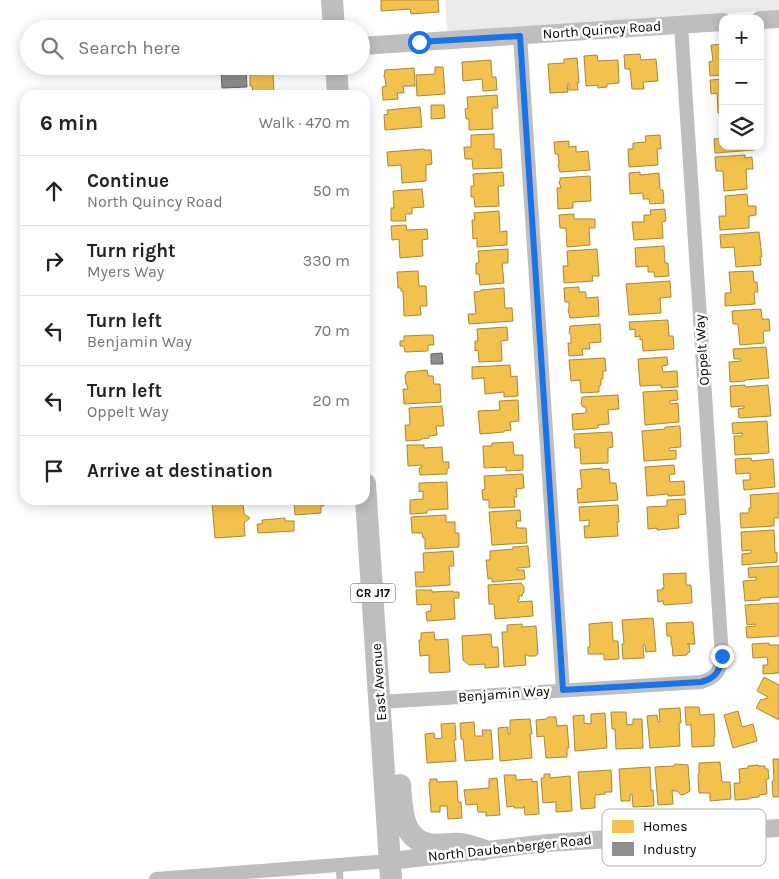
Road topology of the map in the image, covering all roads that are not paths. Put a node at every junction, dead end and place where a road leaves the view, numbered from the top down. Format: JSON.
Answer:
{"nodes":[{"id":1,"x":332,"y":0,"type":"edge"},
{"id":2,"x":779,"y":19,"type":"edge"},
{"id":3,"x":333,"y":20,"type":"edge"},
{"id":4,"x":764,"y":20,"type":"edge"},
{"id":5,"x":719,"y":22,"type":"edge"},
{"id":6,"x":681,"y":25,"type":"junction"},
{"id":7,"x":520,"y":36,"type":"junction"},
{"id":8,"x":370,"y":45,"type":"edge"},
{"id":9,"x":337,"y":75,"type":"edge"},
{"id":10,"x":338,"y":90,"type":"edge"},
{"id":11,"x":366,"y":505,"type":"edge"},
{"id":12,"x":716,"y":674,"type":"joint"},
{"id":13,"x":563,"y":690,"type":"junction"},
{"id":14,"x":380,"y":702,"type":"junction"},
{"id":15,"x":382,"y":727,"type":"junction"},
{"id":16,"x":779,"y":828,"type":"edge"},
{"id":17,"x":766,"y":829,"type":"edge"},
{"id":18,"x":602,"y":839,"type":"edge"},
{"id":19,"x":483,"y":850,"type":"junction"},
{"id":20,"x":391,"y":870,"type":"edge"},
{"id":21,"x":339,"y":872,"type":"edge"},
{"id":22,"x":249,"y":875,"type":"edge"},
{"id":23,"x":156,"y":879,"type":"edge"}],
"edges":[{"from":1,"to":3,"type":"main road"},
{"from":2,"to":4,"type":"street"},
{"from":5,"to":6,"type":"street","name":"North Quincy Road"},
{"from":6,"to":7,"type":"street","name":"North Quincy Road"},
{"from":6,"to":12,"type":"street","name":"Oppelt Way"},
{"from":7,"to":8,"type":"street","name":"North Quincy Road"},
{"from":7,"to":13,"type":"street"},
{"from":9,"to":10,"type":"main road"},
{"from":11,"to":14,"type":"main road","name":"East Avenue","number":"CR J17"},
{"from":12,"to":13,"type":"street","name":"Benjamin Way"},
{"from":13,"to":14,"type":"street","name":"Benjamin Way"},
{"from":14,"to":15,"type":"main road","name":"East Avenue","number":"CR J17"},
{"from":15,"to":19,"type":"main road"},
{"from":15,"to":20,"type":"main road","name":"East Avenue","number":"CR J17"},
{"from":16,"to":17,"type":"street","name":"North Daubenberger Road"},
{"from":18,"to":19,"type":"street","name":"North Daubenberger Road"},
{"from":19,"to":20,"type":"street","name":"North Daubenberger Road"},
{"from":20,"to":21,"type":"street"},
{"from":21,"to":22,"type":"street"},
{"from":22,"to":23,"type":"street"}]}
